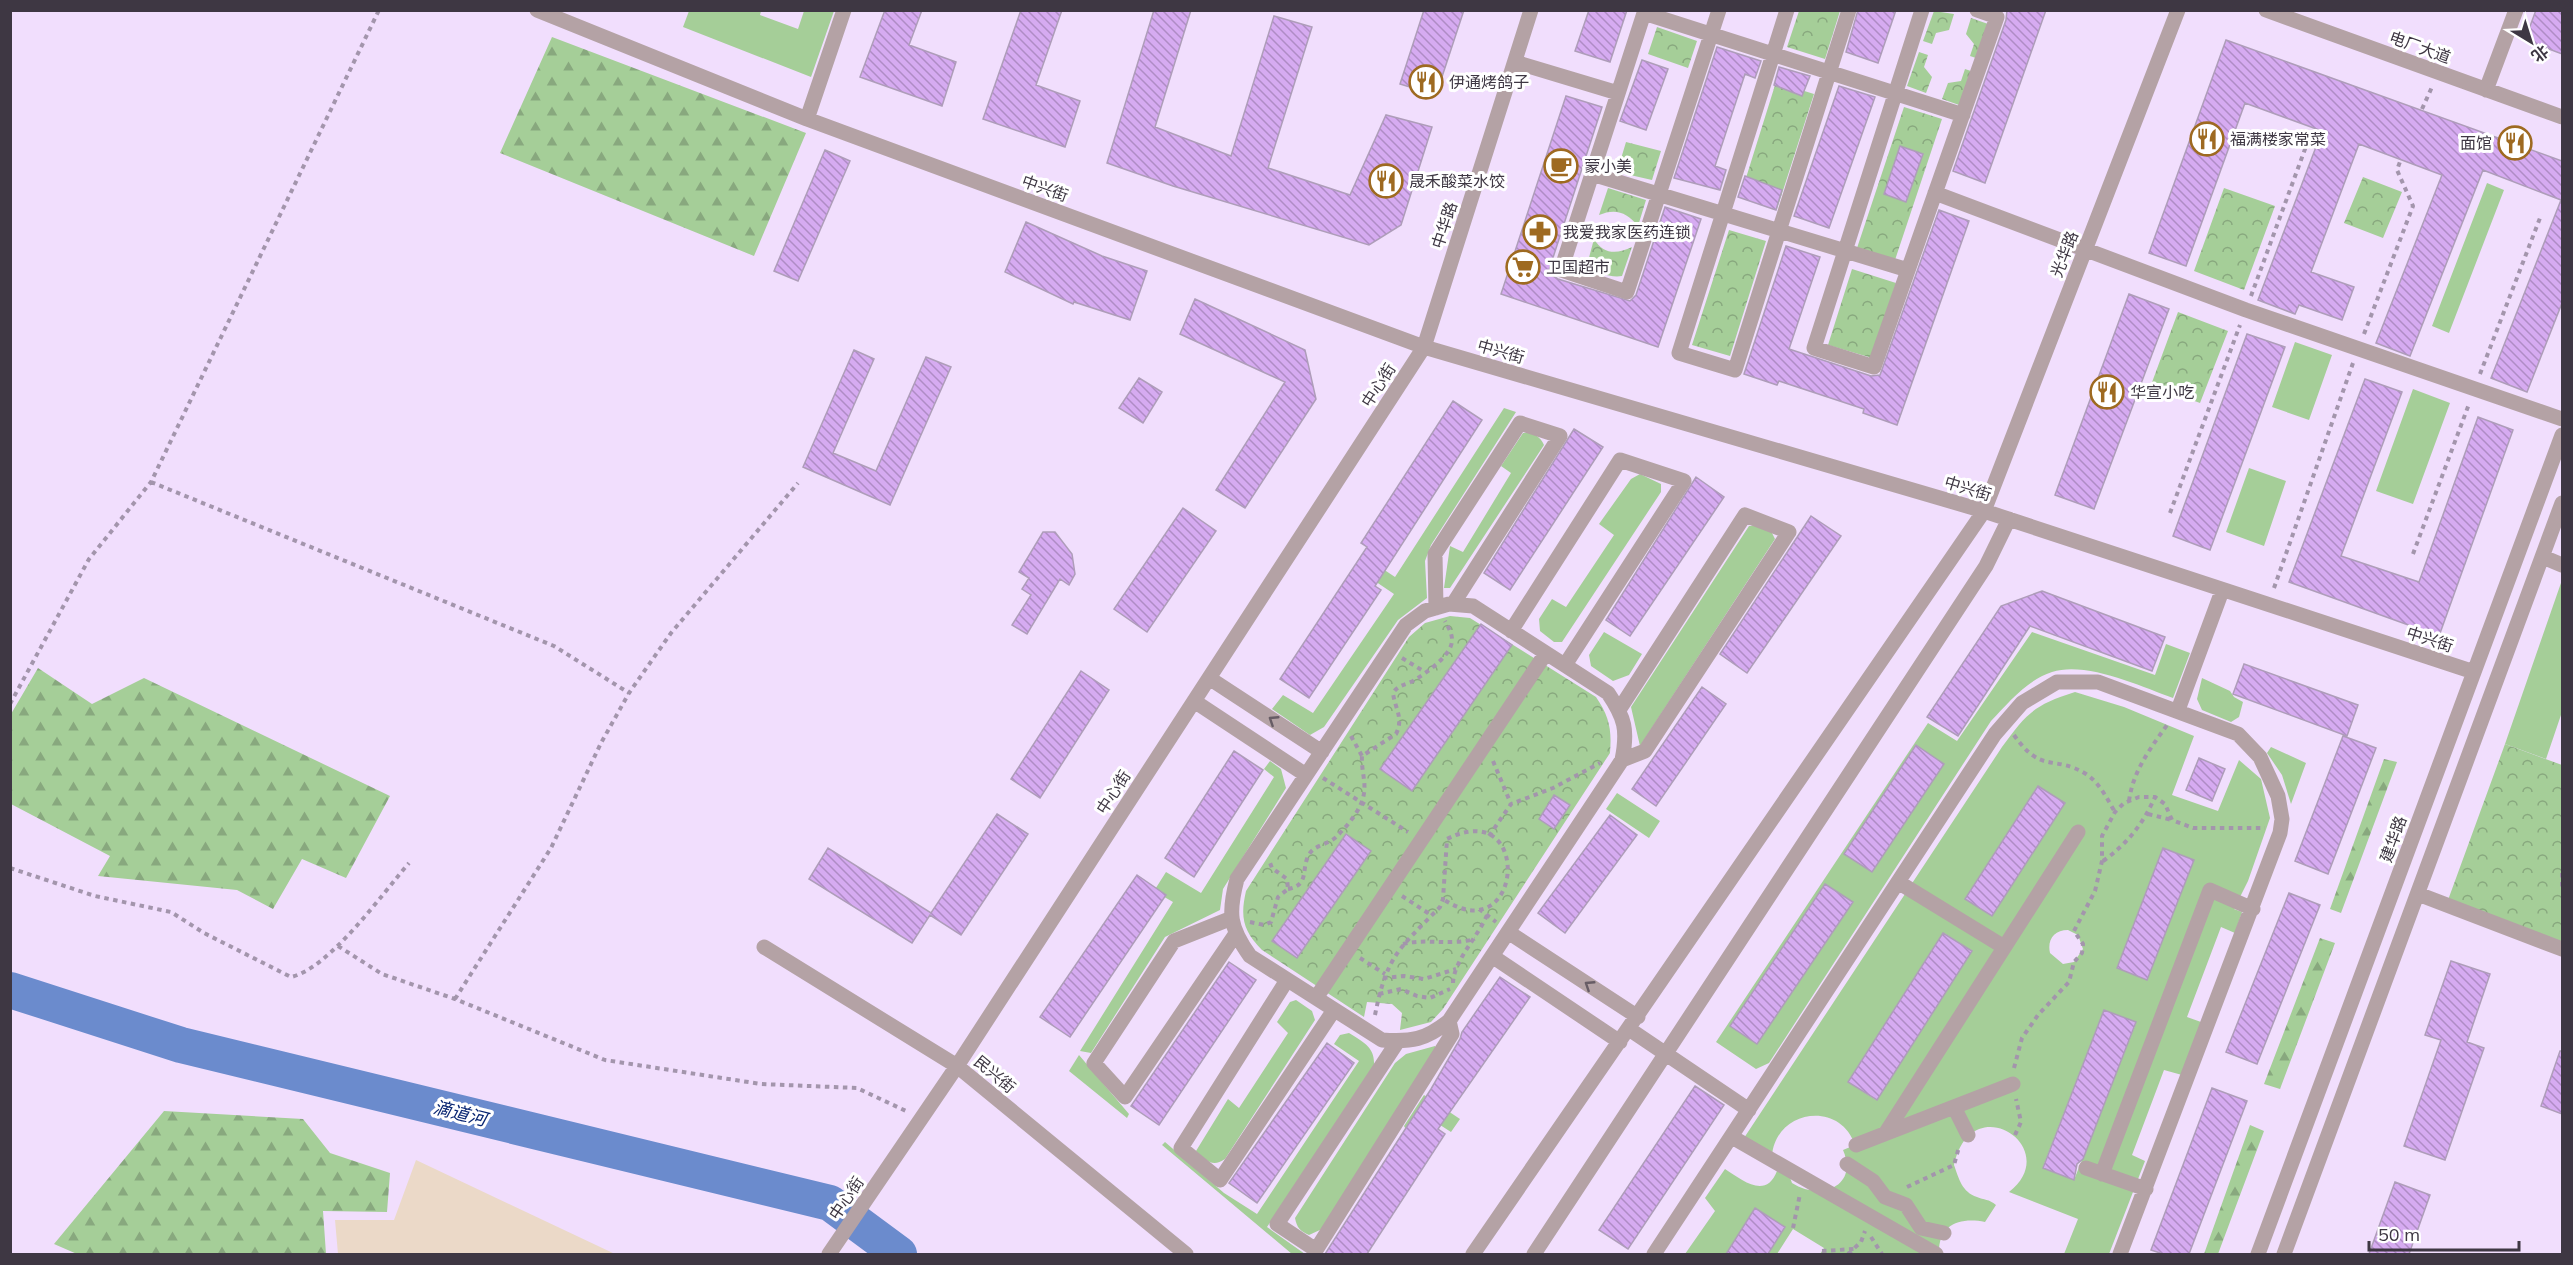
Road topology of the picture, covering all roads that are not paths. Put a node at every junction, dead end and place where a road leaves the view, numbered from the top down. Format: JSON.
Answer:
{"nodes":[{"id":1,"x":537,"y":10,"type":"edge"},
{"id":2,"x":844,"y":10,"type":"edge"},
{"id":3,"x":1532,"y":10,"type":"edge"},
{"id":4,"x":1719,"y":10,"type":"edge"},
{"id":5,"x":1787,"y":10,"type":"edge"},
{"id":6,"x":1849,"y":10,"type":"edge"},
{"id":7,"x":1922,"y":10,"type":"edge"},
{"id":8,"x":1977,"y":10,"type":"edge"},
{"id":9,"x":2178,"y":10,"type":"edge"},
{"id":10,"x":2266,"y":10,"type":"edge"},
{"id":11,"x":2516,"y":10,"type":"edge"},
{"id":12,"x":1645,"y":12,"type":"edge"},
{"id":13,"x":1711,"y":35,"type":"junction"},
{"id":14,"x":1773,"y":55,"type":"junction"},
{"id":15,"x":1515,"y":62,"type":"junction"},
{"id":16,"x":1829,"y":73,"type":"junction"},
{"id":17,"x":2486,"y":90,"type":"junction"},
{"id":18,"x":1618,"y":93,"type":"junction"},
{"id":19,"x":1894,"y":94,"type":"junction"},
{"id":20,"x":1962,"y":115,"type":"junction"},
{"id":21,"x":2562,"y":117,"type":"edge"},
{"id":22,"x":807,"y":119,"type":"junction"},
{"id":23,"x":1592,"y":174,"type":"junction"},
{"id":24,"x":1935,"y":193,"type":"junction"},
{"id":25,"x":1658,"y":194,"type":"junction"},
{"id":26,"x":1723,"y":214,"type":"junction"},
{"id":27,"x":1779,"y":231,"type":"junction"},
{"id":28,"x":2086,"y":249,"type":"junction"},
{"id":29,"x":1843,"y":250,"type":"junction"},
{"id":30,"x":1908,"y":270,"type":"junction"},
{"id":31,"x":1424,"y":347,"type":"junction"},
{"id":32,"x":2562,"y":419,"type":"edge"},
{"id":33,"x":2562,"y":435,"type":"edge"},
{"id":34,"x":2562,"y":504,"type":"edge"},
{"id":35,"x":1984,"y":511,"type":"junction"},
{"id":36,"x":2009,"y":519,"type":"junction"},
{"id":37,"x":2542,"y":557,"type":"junction"},
{"id":38,"x":2562,"y":565,"type":"edge"},
{"id":39,"x":2222,"y":591,"type":"junction"},
{"id":40,"x":1453,"y":604,"type":"junction"},
{"id":41,"x":1436,"y":608,"type":"junction"},
{"id":42,"x":1511,"y":631,"type":"junction"},
{"id":43,"x":1546,"y":653,"type":"junction"},
{"id":44,"x":1565,"y":665,"type":"junction"},
{"id":45,"x":2474,"y":672,"type":"junction"},
{"id":46,"x":1209,"y":678,"type":"junction"},
{"id":47,"x":1194,"y":701,"type":"junction"},
{"id":48,"x":1619,"y":710,"type":"junction"},
{"id":49,"x":2178,"y":710,"type":"junction"},
{"id":50,"x":1322,"y":752,"type":"junction"},
{"id":51,"x":1622,"y":760,"type":"junction"},
{"id":52,"x":1308,"y":772,"type":"junction"},
{"id":53,"x":2078,"y":832,"type":"dead end"},
{"id":54,"x":1898,"y":882,"type":"junction"},
{"id":55,"x":2418,"y":894,"type":"junction"},
{"id":56,"x":2253,"y":909,"type":"junction"},
{"id":57,"x":1232,"y":918,"type":"junction"},
{"id":58,"x":1508,"y":932,"type":"junction"},
{"id":59,"x":1235,"y":935,"type":"junction"},
{"id":60,"x":764,"y":947,"type":"dead end"},
{"id":61,"x":2004,"y":947,"type":"junction"},
{"id":62,"x":2562,"y":949,"type":"edge"},
{"id":63,"x":1492,"y":956,"type":"junction"},
{"id":64,"x":1287,"y":980,"type":"junction"},
{"id":65,"x":1316,"y":998,"type":"junction"},
{"id":66,"x":1334,"y":1010,"type":"junction"},
{"id":67,"x":1449,"y":1021,"type":"junction"},
{"id":68,"x":1629,"y":1029,"type":"junction"},
{"id":69,"x":1398,"y":1041,"type":"junction"},
{"id":70,"x":1666,"y":1054,"type":"junction"},
{"id":71,"x":957,"y":1066,"type":"junction"},
{"id":72,"x":2013,"y":1084,"type":"road end"},
{"id":73,"x":1954,"y":1107,"type":"junction"},
{"id":74,"x":1749,"y":1110,"type":"junction"},
{"id":75,"x":1885,"y":1134,"type":"junction"},
{"id":76,"x":1968,"y":1135,"type":"road end"},
{"id":77,"x":1732,"y":1137,"type":"junction"},
{"id":78,"x":1856,"y":1145,"type":"dead end"},
{"id":79,"x":1847,"y":1164,"type":"dead end"},
{"id":80,"x":2086,"y":1168,"type":"dead end"},
{"id":81,"x":2102,"y":1174,"type":"junction"},
{"id":82,"x":2146,"y":1189,"type":"junction"},
{"id":83,"x":1944,"y":1233,"type":"dead end"},
{"id":84,"x":829,"y":1254,"type":"edge"},
{"id":85,"x":1186,"y":1254,"type":"edge"},
{"id":86,"x":1473,"y":1254,"type":"edge"},
{"id":87,"x":1534,"y":1254,"type":"edge"},
{"id":88,"x":1654,"y":1254,"type":"edge"},
{"id":89,"x":1936,"y":1254,"type":"edge"},
{"id":90,"x":2120,"y":1254,"type":"edge"},
{"id":91,"x":2258,"y":1254,"type":"edge"},
{"id":92,"x":2284,"y":1254,"type":"edge"}],
"edges":[{"from":1,"to":22,"type":"street","name":"中兴街"},
{"from":2,"to":22,"type":"street"},
{"from":3,"to":15,"type":"street","name":"中华路"},
{"from":4,"to":13,"type":"street"},
{"from":5,"to":14,"type":"street"},
{"from":6,"to":16,"type":"street"},
{"from":7,"to":19,"type":"street"},
{"from":8,"to":20,"type":"street"},
{"from":9,"to":28,"type":"street","name":"光华路"},
{"from":10,"to":17,"type":"street","name":"电厂大道"},
{"from":11,"to":17,"type":"street"},
{"from":12,"to":13,"type":"street"},
{"from":12,"to":18,"type":"street"},
{"from":13,"to":14,"type":"street"},
{"from":13,"to":25,"type":"street"},
{"from":14,"to":16,"type":"street"},
{"from":14,"to":26,"type":"street"},
{"from":15,"to":18,"type":"street"},
{"from":15,"to":31,"type":"street","name":"中华路"},
{"from":16,"to":19,"type":"street"},
{"from":16,"to":27,"type":"street"},
{"from":17,"to":21,"type":"street","name":"电厂大道"},
{"from":18,"to":23,"type":"street"},
{"from":19,"to":20,"type":"street"},
{"from":19,"to":29,"type":"street"},
{"from":20,"to":24,"type":"street"},
{"from":22,"to":31,"type":"street","name":"中兴街"},
{"from":23,"to":25,"type":"street"},
{"from":23,"to":25,"type":"street"},
{"from":24,"to":28,"type":"street"},
{"from":24,"to":30,"type":"street"},
{"from":25,"to":26,"type":"street"},
{"from":26,"to":27,"type":"street"},
{"from":26,"to":27,"type":"street"},
{"from":27,"to":29,"type":"street"},
{"from":28,"to":32,"type":"street"},
{"from":28,"to":35,"type":"street","name":"光华路"},
{"from":29,"to":30,"type":"street"},
{"from":29,"to":30,"type":"street"},
{"from":31,"to":35,"type":"street","name":"中兴街"},
{"from":31,"to":46,"type":"street","name":"中心街"},
{"from":33,"to":45,"type":"street","name":"建华路"},
{"from":34,"to":37,"type":"street"},
{"from":35,"to":36,"type":"street","name":"中兴街"},
{"from":35,"to":68,"type":"street","name":"光华路"},
{"from":36,"to":39,"type":"street","name":"中兴街"},
{"from":36,"to":70,"type":"street"},
{"from":37,"to":38,"type":"street"},
{"from":37,"to":55,"type":"street"},
{"from":39,"to":45,"type":"street","name":"中兴街"},
{"from":39,"to":49,"type":"street"},
{"from":40,"to":41,"type":"street"},
{"from":40,"to":41,"type":"street"},
{"from":40,"to":42,"type":"street"},
{"from":41,"to":50,"type":"street"},
{"from":42,"to":43,"type":"street"},
{"from":42,"to":44,"type":"street"},
{"from":43,"to":44,"type":"street"},
{"from":43,"to":65,"type":"street"},
{"from":44,"to":48,"type":"street"},
{"from":45,"to":91,"type":"street","name":"建华路"},
{"from":46,"to":47,"type":"street","name":"中心街"},
{"from":50,"to":46,"type":"street","one_way":true},
{"from":47,"to":52,"type":"street"},
{"from":47,"to":71,"type":"street","name":"中心街"},
{"from":48,"to":51,"type":"street"},
{"from":48,"to":51,"type":"street"},
{"from":49,"to":54,"type":"street"},
{"from":49,"to":56,"type":"street"},
{"from":50,"to":52,"type":"street"},
{"from":51,"to":58,"type":"street"},
{"from":52,"to":57,"type":"street"},
{"from":53,"to":61,"type":"street"},
{"from":54,"to":61,"type":"street"},
{"from":54,"to":74,"type":"street"},
{"from":55,"to":62,"type":"street"},
{"from":55,"to":92,"type":"street"},
{"from":56,"to":81,"type":"street"},
{"from":56,"to":82,"type":"street"},
{"from":57,"to":59,"type":"street"},
{"from":57,"to":59,"type":"street"},
{"from":58,"to":63,"type":"street"},
{"from":68,"to":58,"type":"street","one_way":true},
{"from":59,"to":64,"type":"street"},
{"from":60,"to":71,"type":"street","name":"民兴街"},
{"from":61,"to":75,"type":"street"},
{"from":63,"to":67,"type":"street"},
{"from":63,"to":68,"type":"street"},
{"from":64,"to":65,"type":"street"},
{"from":64,"to":66,"type":"street"},
{"from":65,"to":66,"type":"street"},
{"from":66,"to":69,"type":"street"},
{"from":67,"to":69,"type":"street"},
{"from":67,"to":69,"type":"street"},
{"from":68,"to":70,"type":"street"},
{"from":68,"to":86,"type":"street","name":"光华路"},
{"from":70,"to":74,"type":"street"},
{"from":70,"to":87,"type":"street"},
{"from":71,"to":84,"type":"street","name":"中心街"},
{"from":71,"to":85,"type":"street","name":"民兴街"},
{"from":72,"to":73,"type":"street"},
{"from":73,"to":75,"type":"street"},
{"from":73,"to":76,"type":"street"},
{"from":74,"to":77,"type":"street"},
{"from":75,"to":78,"type":"street"},
{"from":77,"to":88,"type":"street"},
{"from":77,"to":89,"type":"street"},
{"from":79,"to":83,"type":"street"},
{"from":80,"to":81,"type":"street"},
{"from":81,"to":82,"type":"street"},
{"from":82,"to":90,"type":"street"}]}
